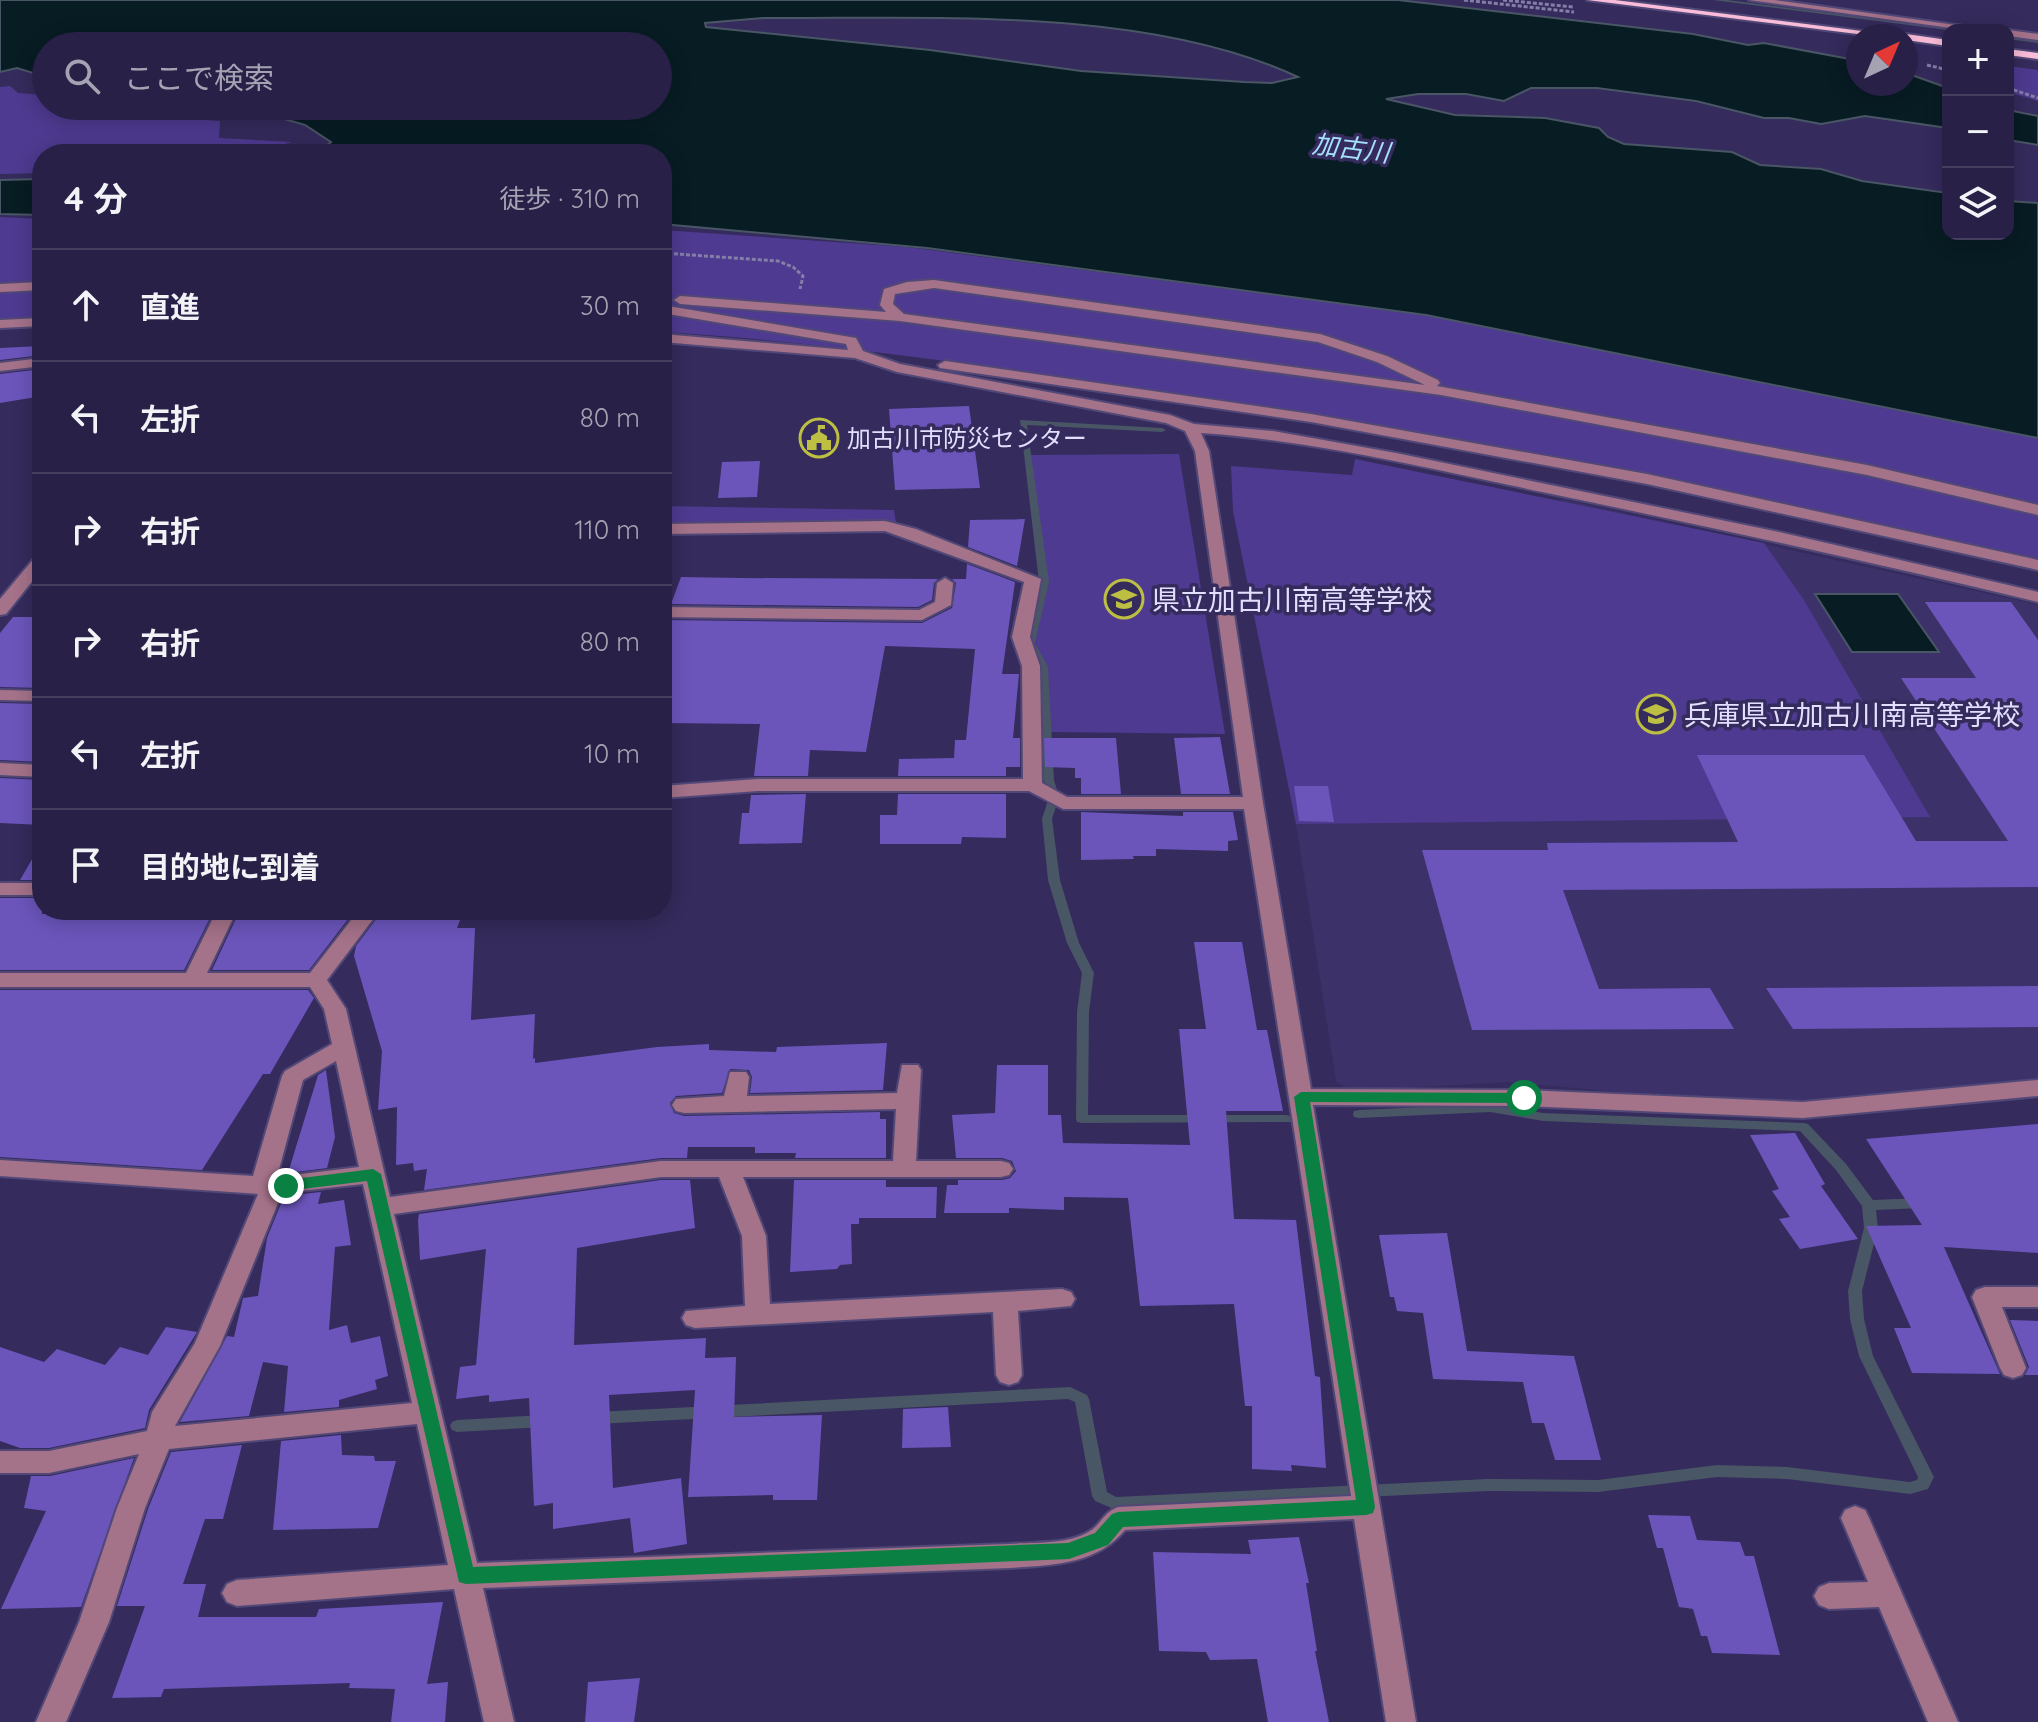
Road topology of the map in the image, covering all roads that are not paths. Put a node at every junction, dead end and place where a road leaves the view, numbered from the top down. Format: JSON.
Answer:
{"nodes":[{"id":1,"x":1592,"y":0,"type":"edge"},
{"id":2,"x":1754,"y":0,"type":"edge"},
{"id":3,"x":1862,"y":12,"type":"junction"},
{"id":4,"x":1938,"y":12,"type":"dead end"},
{"id":5,"x":1945,"y":24,"type":"edge"},
{"id":6,"x":1846,"y":30,"type":"edge"},
{"id":7,"x":2014,"y":34,"type":"edge"},
{"id":8,"x":2038,"y":37,"type":"edge"},
{"id":9,"x":1918,"y":39,"type":"edge"},
{"id":10,"x":1942,"y":42,"type":"edge"},
{"id":11,"x":2014,"y":49,"type":"edge"},
{"id":12,"x":2014,"y":50,"type":"edge"},
{"id":13,"x":2038,"y":50,"type":"edge"},
{"id":14,"x":2038,"y":56,"type":"edge"},
{"id":15,"x":32,"y":286,"type":"edge"},
{"id":16,"x":0,"y":288,"type":"edge"},
{"id":17,"x":672,"y":300,"type":"edge"},
{"id":18,"x":672,"y":311,"type":"edge"},
{"id":19,"x":900,"y":317,"type":"junction"},
{"id":20,"x":32,"y":322,"type":"edge"},
{"id":21,"x":0,"y":324,"type":"edge"},
{"id":22,"x":1320,"y":338,"type":"junction"},
{"id":23,"x":672,"y":339,"type":"edge"},
{"id":24,"x":710,"y":341,"type":"junction"},
{"id":25,"x":672,"y":346,"type":"edge"},
{"id":26,"x":857,"y":354,"type":"junction"},
{"id":27,"x":32,"y":363,"type":"edge"},
{"id":28,"x":0,"y":367,"type":"edge"},
{"id":29,"x":1299,"y":371,"type":"junction"},
{"id":30,"x":1454,"y":393,"type":"junction"},
{"id":31,"x":1191,"y":428,"type":"junction"},
{"id":32,"x":2038,"y":510,"type":"edge"},
{"id":33,"x":672,"y":529,"type":"edge"},
{"id":34,"x":2038,"y":565,"type":"edge"},
{"id":35,"x":32,"y":571,"type":"edge"},
{"id":36,"x":945,"y":583,"type":"dead end"},
{"id":37,"x":2038,"y":597,"type":"edge"},
{"id":38,"x":0,"y":610,"type":"edge"},
{"id":39,"x":672,"y":612,"type":"edge"},
{"id":40,"x":0,"y":695,"type":"edge"},
{"id":41,"x":32,"y":696,"type":"edge"},
{"id":42,"x":0,"y":769,"type":"edge"},
{"id":43,"x":32,"y":771,"type":"edge"},
{"id":44,"x":1033,"y":785,"type":"junction"},
{"id":45,"x":672,"y":791,"type":"edge"},
{"id":46,"x":1253,"y":803,"type":"junction"},
{"id":47,"x":0,"y":889,"type":"edge"},
{"id":48,"x":32,"y":889,"type":"edge"},
{"id":49,"x":222,"y":920,"type":"edge"},
{"id":50,"x":362,"y":920,"type":"edge"},
{"id":51,"x":0,"y":980,"type":"edge"},
{"id":52,"x":316,"y":980,"type":"junction"},
{"id":53,"x":193,"y":981,"type":"junction"},
{"id":54,"x":344,"y":1047,"type":"junction"},
{"id":55,"x":910,"y":1070,"type":"dead end"},
{"id":56,"x":738,"y":1077,"type":"dead end"},
{"id":57,"x":2038,"y":1088,"type":"edge"},
{"id":58,"x":908,"y":1101,"type":"junction"},
{"id":59,"x":735,"y":1104,"type":"junction"},
{"id":60,"x":684,"y":1105,"type":"dead end"},
{"id":61,"x":1304,"y":1112,"type":"junction"},
{"id":62,"x":727,"y":1167,"type":"junction"},
{"id":63,"x":0,"y":1168,"type":"edge"},
{"id":64,"x":904,"y":1168,"type":"junction"},
{"id":65,"x":1001,"y":1169,"type":"dead end"},
{"id":66,"x":373,"y":1174,"type":"junction"},
{"id":67,"x":268,"y":1186,"type":"junction"},
{"id":68,"x":381,"y":1207,"type":"junction"},
{"id":69,"x":2038,"y":1297,"type":"edge"},
{"id":70,"x":1062,"y":1299,"type":"dead end"},
{"id":71,"x":1005,"y":1301,"type":"junction"},
{"id":72,"x":758,"y":1313,"type":"junction"},
{"id":73,"x":695,"y":1318,"type":"dead end"},
{"id":74,"x":2013,"y":1368,"type":"dead end"},
{"id":75,"x":1009,"y":1375,"type":"dead end"},
{"id":76,"x":428,"y":1412,"type":"junction"},
{"id":77,"x":159,"y":1439,"type":"junction"},
{"id":78,"x":0,"y":1462,"type":"edge"},
{"id":79,"x":1366,"y":1507,"type":"junction"},
{"id":80,"x":1855,"y":1518,"type":"dead end"},
{"id":81,"x":466,"y":1576,"type":"junction"},
{"id":82,"x":237,"y":1593,"type":"dead end"},
{"id":83,"x":1887,"y":1594,"type":"junction"},
{"id":84,"x":1829,"y":1596,"type":"dead end"},
{"id":85,"x":51,"y":1722,"type":"edge"},
{"id":86,"x":499,"y":1722,"type":"edge"},
{"id":87,"x":1401,"y":1722,"type":"edge"},
{"id":88,"x":1943,"y":1722,"type":"edge"}],
"edges":[{"from":1,"to":6,"type":"main road"},
{"from":2,"to":3,"type":"street"},
{"from":3,"to":4,"type":"street"},
{"from":3,"to":5,"type":"street"},
{"from":7,"to":8,"type":"street"},
{"from":9,"to":10,"type":"main road"},
{"from":11,"to":13,"type":"street"},
{"from":12,"to":14,"type":"main road"},
{"from":15,"to":16,"type":"street"},
{"from":17,"to":19,"type":"street"},
{"from":18,"to":26,"type":"street"},
{"from":19,"to":22,"type":"street"},
{"from":19,"to":29,"type":"street"},
{"from":20,"to":21,"type":"street"},
{"from":22,"to":29,"type":"street"},
{"from":22,"to":30,"type":"street"},
{"from":23,"to":24,"type":"street"},
{"from":24,"to":25,"type":"street"},
{"from":24,"to":26,"type":"street"},
{"from":26,"to":31,"type":"street"},
{"from":26,"to":34,"type":"street"},
{"from":27,"to":28,"type":"street"},
{"from":29,"to":30,"type":"street"},
{"from":30,"to":32,"type":"street"},
{"from":31,"to":37,"type":"street"},
{"from":31,"to":46,"type":"street"},
{"from":33,"to":44,"type":"street"},
{"from":35,"to":38,"type":"street"},
{"from":36,"to":39,"type":"street"},
{"from":40,"to":41,"type":"street"},
{"from":42,"to":43,"type":"street"},
{"from":44,"to":45,"type":"street"},
{"from":44,"to":46,"type":"street"},
{"from":46,"to":61,"type":"street"},
{"from":47,"to":48,"type":"street"},
{"from":49,"to":53,"type":"street"},
{"from":50,"to":52,"type":"street"},
{"from":51,"to":53,"type":"street"},
{"from":52,"to":53,"type":"street"},
{"from":52,"to":54,"type":"street"},
{"from":54,"to":66,"type":"street"},
{"from":54,"to":67,"type":"street"},
{"from":55,"to":58,"type":"street"},
{"from":56,"to":59,"type":"street"},
{"from":57,"to":61,"type":"street"},
{"from":58,"to":59,"type":"street"},
{"from":58,"to":64,"type":"street"},
{"from":59,"to":60,"type":"street"},
{"from":61,"to":79,"type":"street"},
{"from":62,"to":64,"type":"street"},
{"from":62,"to":68,"type":"street"},
{"from":62,"to":72,"type":"street"},
{"from":63,"to":67,"type":"street"},
{"from":64,"to":65,"type":"street"},
{"from":66,"to":67,"type":"street"},
{"from":66,"to":68,"type":"street"},
{"from":67,"to":77,"type":"street"},
{"from":68,"to":76,"type":"street"},
{"from":69,"to":74,"type":"street"},
{"from":70,"to":71,"type":"street"},
{"from":71,"to":72,"type":"street"},
{"from":71,"to":75,"type":"street"},
{"from":72,"to":73,"type":"street"},
{"from":76,"to":77,"type":"street"},
{"from":76,"to":81,"type":"street"},
{"from":77,"to":78,"type":"street"},
{"from":77,"to":85,"type":"street"},
{"from":79,"to":81,"type":"street"},
{"from":79,"to":87,"type":"street"},
{"from":80,"to":83,"type":"street"},
{"from":81,"to":82,"type":"street"},
{"from":81,"to":86,"type":"street"},
{"from":83,"to":84,"type":"street"},
{"from":83,"to":88,"type":"street"}]}
